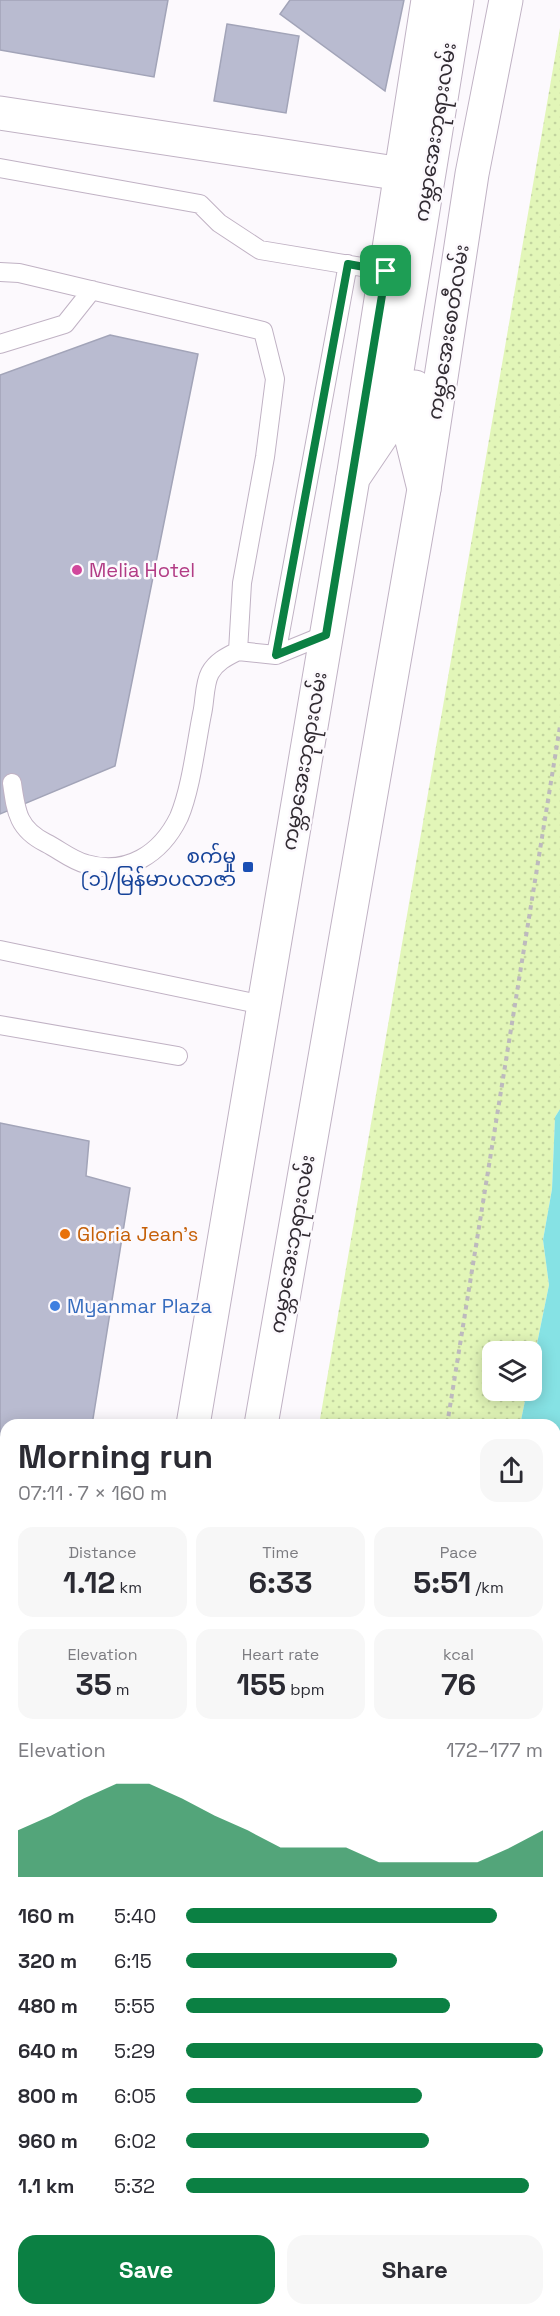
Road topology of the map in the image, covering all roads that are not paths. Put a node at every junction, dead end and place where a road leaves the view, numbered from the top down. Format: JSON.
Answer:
{"nodes":[{"id":1,"x":428,"y":0,"type":"edge"},
{"id":2,"x":457,"y":0,"type":"edge"},
{"id":3,"x":478,"y":0,"type":"edge"},
{"id":4,"x":506,"y":0,"type":"edge"},
{"id":5,"x":0,"y":113,"type":"edge"},
{"id":6,"x":0,"y":168,"type":"edge"},
{"id":7,"x":402,"y":174,"type":"junction"},
{"id":8,"x":428,"y":236,"type":"junction"},
{"id":9,"x":348,"y":264,"type":"junction"},
{"id":10,"x":386,"y":271,"type":"junction"},
{"id":11,"x":0,"y":272,"type":"edge"},
{"id":12,"x":92,"y":290,"type":"junction"},
{"id":13,"x":0,"y":344,"type":"edge"},
{"id":14,"x":353,"y":478,"type":"junction"},
{"id":15,"x":424,"y":489,"type":"junction"},
{"id":16,"x":326,"y":635,"type":"junction"},
{"id":17,"x":238,"y":651,"type":"junction"},
{"id":18,"x":276,"y":655,"type":"junction"},
{"id":19,"x":12,"y":783,"type":"dead end"},
{"id":20,"x":0,"y":950,"type":"edge"},
{"id":21,"x":262,"y":1005,"type":"junction"},
{"id":22,"x":0,"y":1025,"type":"edge"},
{"id":23,"x":178,"y":1056,"type":"dead end"},
{"id":24,"x":194,"y":1419,"type":"edge"},
{"id":25,"x":262,"y":1419,"type":"edge"}],
"edges":[{"from":1,"to":7,"type":"main road","name":"ကမ္ဘာအေးဘုရားလမ်း"},
{"from":2,"to":8,"type":"main road","name":"ကမ္ဘာအေးဘုရားလမ်း"},
{"from":3,"to":8,"type":"main road","name":"ကမ္ဘာအေးဘုရားလမ်း"},
{"from":4,"to":15,"type":"main road","name":"ကမ္ဘာအေးစေတီလမ်း"},
{"from":5,"to":7,"type":"main road"},
{"from":6,"to":9,"type":"lane"},
{"from":7,"to":10,"type":"main road"},
{"from":8,"to":14,"type":"main road","name":"ကမ္ဘာအေးဘုရားလမ်း"},
{"from":8,"to":15,"type":"main road","name":"ကမ္ဘာအေးဘုရားလမ်း"},
{"from":9,"to":10,"type":"lane"},
{"from":9,"to":18,"type":"lane"},
{"from":10,"to":14,"type":"main road"},
{"from":11,"to":12,"type":"lane"},
{"from":12,"to":13,"type":"lane"},
{"from":12,"to":17,"type":"lane"},
{"from":14,"to":16,"type":"main road","name":"ကမ္ဘာအေးဘုရားလမ်း"},
{"from":15,"to":25,"type":"main road","name":"ကမ္ဘာအေးဘုရားလမ်း"},
{"from":16,"to":18,"type":"lane"},
{"from":16,"to":21,"type":"main road","name":"ကမ္ဘာအေးဘုရားလမ်း"},
{"from":17,"to":18,"type":"lane"},
{"from":17,"to":19,"type":"lane"},
{"from":20,"to":21,"type":"lane"},
{"from":21,"to":24,"type":"main road","name":"ကမ္ဘာအေးဘုရားလမ်း"},
{"from":22,"to":23,"type":"lane"}]}
